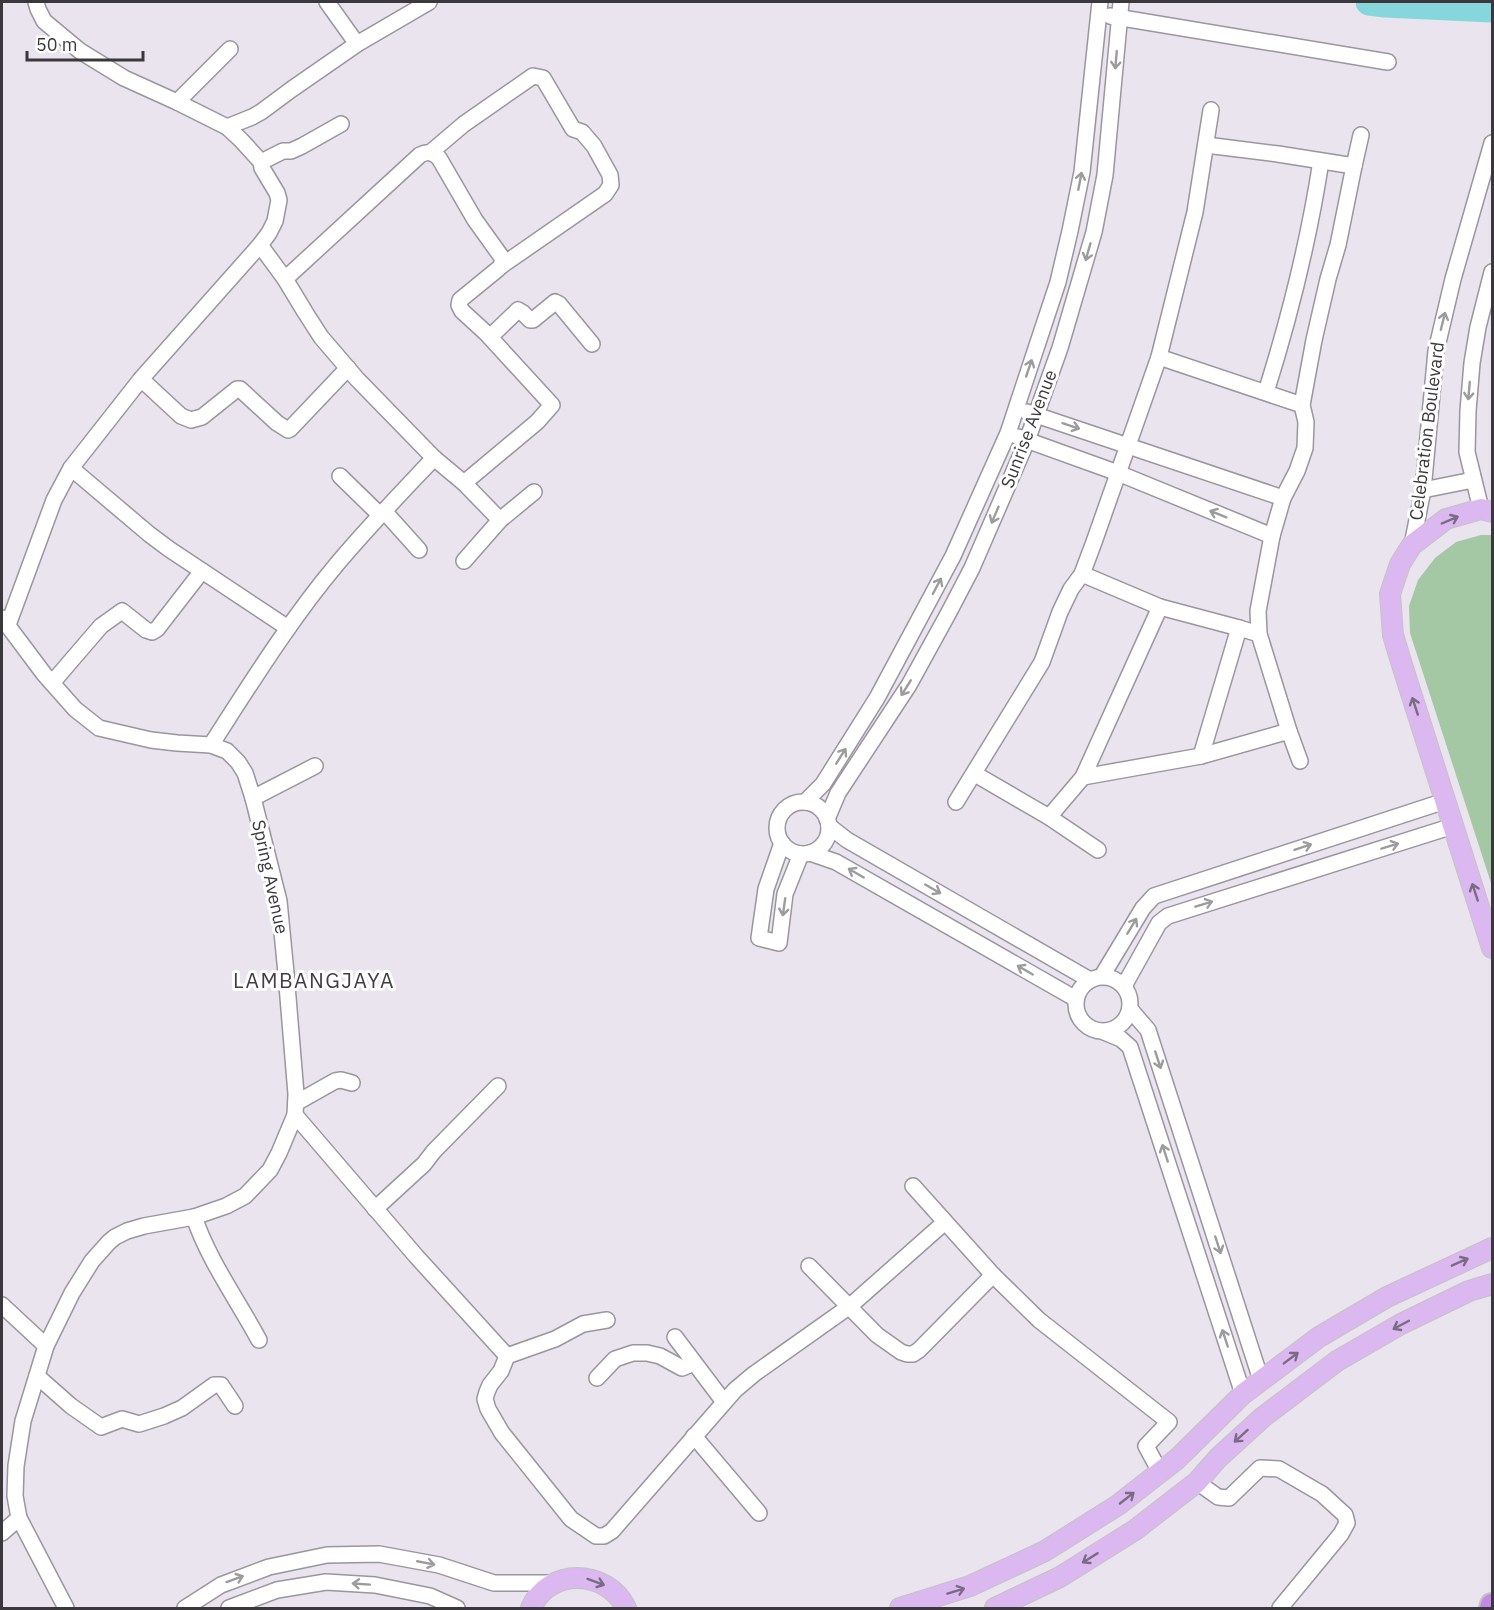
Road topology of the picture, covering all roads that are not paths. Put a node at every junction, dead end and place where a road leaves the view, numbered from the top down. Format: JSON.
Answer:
{"nodes":[{"id":1,"x":36,"y":2,"type":"edge"},
{"id":2,"x":327,"y":2,"type":"edge"},
{"id":3,"x":429,"y":2,"type":"edge"},
{"id":4,"x":1121,"y":2,"type":"edge"},
{"id":5,"x":1099,"y":8,"type":"edge"},
{"id":6,"x":1119,"y":18,"type":"junction"},
{"id":7,"x":357,"y":44,"type":"junction"},
{"id":8,"x":230,"y":49,"type":"dead end"},
{"id":9,"x":1388,"y":62,"type":"dead end"},
{"id":10,"x":177,"y":102,"type":"junction"},
{"id":11,"x":1211,"y":110,"type":"dead end"},
{"id":12,"x":341,"y":123,"type":"dead end"},
{"id":13,"x":227,"y":127,"type":"junction"},
{"id":14,"x":1361,"y":135,"type":"dead end"},
{"id":15,"x":1492,"y":143,"type":"edge"},
{"id":16,"x":1206,"y":145,"type":"junction"},
{"id":17,"x":431,"y":152,"type":"junction"},
{"id":18,"x":1321,"y":161,"type":"junction"},
{"id":19,"x":261,"y":162,"type":"junction"},
{"id":20,"x":1354,"y":166,"type":"junction"},
{"id":21,"x":260,"y":245,"type":"junction"},
{"id":22,"x":501,"y":266,"type":"junction"},
{"id":23,"x":1492,"y":272,"type":"edge"},
{"id":24,"x":285,"y":279,"type":"junction"},
{"id":25,"x":490,"y":338,"type":"junction"},
{"id":26,"x":592,"y":345,"type":"dead end"},
{"id":27,"x":1159,"y":357,"type":"junction"},
{"id":28,"x":348,"y":368,"type":"junction"},
{"id":29,"x":141,"y":379,"type":"junction"},
{"id":30,"x":1266,"y":392,"type":"junction"},
{"id":31,"x":1302,"y":405,"type":"junction"},
{"id":32,"x":1016,"y":408,"type":"junction"},
{"id":33,"x":1036,"y":415,"type":"junction"},
{"id":34,"x":1008,"y":433,"type":"junction"},
{"id":35,"x":1027,"y":441,"type":"junction"},
{"id":36,"x":1128,"y":445,"type":"junction"},
{"id":37,"x":434,"y":458,"type":"junction"},
{"id":38,"x":71,"y":468,"type":"junction"},
{"id":39,"x":1118,"y":473,"type":"junction"},
{"id":40,"x":340,"y":476,"type":"dead end"},
{"id":41,"x":1473,"y":480,"type":"junction"},
{"id":42,"x":464,"y":483,"type":"junction"},
{"id":43,"x":1423,"y":489,"type":"junction"},
{"id":44,"x":534,"y":492,"type":"dead end"},
{"id":45,"x":1283,"y":498,"type":"junction"},
{"id":46,"x":1487,"y":510,"type":"edge"},
{"id":47,"x":382,"y":513,"type":"junction"},
{"id":48,"x":500,"y":520,"type":"junction"},
{"id":49,"x":1272,"y":536,"type":"junction"},
{"id":50,"x":1412,"y":545,"type":"junction"},
{"id":51,"x":419,"y":550,"type":"dead end"},
{"id":52,"x":464,"y":561,"type":"dead end"},
{"id":53,"x":202,"y":571,"type":"junction"},
{"id":54,"x":1082,"y":574,"type":"junction"},
{"id":55,"x":1160,"y":607,"type":"junction"},
{"id":56,"x":5,"y":622,"type":"edge"},
{"id":57,"x":1239,"y":627,"type":"junction"},
{"id":58,"x":288,"y":628,"type":"junction"},
{"id":59,"x":1258,"y":634,"type":"junction"},
{"id":60,"x":52,"y":683,"type":"junction"},
{"id":61,"x":1289,"y":731,"type":"junction"},
{"id":62,"x":211,"y":745,"type":"junction"},
{"id":63,"x":1201,"y":756,"type":"junction"},
{"id":64,"x":1300,"y":761,"type":"dead end"},
{"id":65,"x":315,"y":766,"type":"dead end"},
{"id":66,"x":975,"y":774,"type":"junction"},
{"id":67,"x":1083,"y":777,"type":"junction"},
{"id":68,"x":253,"y":798,"type":"junction"},
{"id":69,"x":1445,"y":801,"type":"junction"},
{"id":70,"x":805,"y":802,"type":"junction"},
{"id":71,"x":956,"y":802,"type":"dead end"},
{"id":72,"x":1049,"y":817,"type":"junction"},
{"id":73,"x":828,"y":822,"type":"junction"},
{"id":74,"x":1453,"y":826,"type":"junction"},
{"id":75,"x":782,"y":843,"type":"junction"},
{"id":76,"x":1098,"y":850,"type":"dead end"},
{"id":77,"x":806,"y":853,"type":"junction"},
{"id":78,"x":1492,"y":948,"type":"edge"},
{"id":79,"x":1096,"y":978,"type":"junction"},
{"id":80,"x":1124,"y":986,"type":"junction"},
{"id":81,"x":1076,"y":999,"type":"junction"},
{"id":82,"x":1130,"y":1010,"type":"junction"},
{"id":83,"x":1104,"y":1032,"type":"junction"},
{"id":84,"x":352,"y":1083,"type":"dead end"},
{"id":85,"x":498,"y":1086,"type":"dead end"},
{"id":86,"x":296,"y":1109,"type":"junction"},
{"id":87,"x":913,"y":1186,"type":"dead end"},
{"id":88,"x":375,"y":1209,"type":"junction"},
{"id":89,"x":194,"y":1217,"type":"junction"},
{"id":90,"x":945,"y":1222,"type":"junction"},
{"id":91,"x":1492,"y":1248,"type":"edge"},
{"id":92,"x":809,"y":1266,"type":"dead end"},
{"id":93,"x":993,"y":1275,"type":"junction"},
{"id":94,"x":1492,"y":1284,"type":"edge"},
{"id":95,"x":2,"y":1305,"type":"edge"},
{"id":96,"x":850,"y":1306,"type":"junction"},
{"id":97,"x":607,"y":1320,"type":"dead end"},
{"id":98,"x":675,"y":1337,"type":"dead end"},
{"id":99,"x":259,"y":1340,"type":"dead end"},
{"id":100,"x":46,"y":1346,"type":"junction"},
{"id":101,"x":507,"y":1356,"type":"junction"},
{"id":102,"x":694,"y":1362,"type":"junction"},
{"id":103,"x":37,"y":1376,"type":"junction"},
{"id":104,"x":597,"y":1378,"type":"dead end"},
{"id":105,"x":1261,"y":1380,"type":"junction"},
{"id":106,"x":1243,"y":1394,"type":"junction"},
{"id":107,"x":724,"y":1402,"type":"junction"},
{"id":108,"x":235,"y":1406,"type":"dead end"},
{"id":109,"x":694,"y":1436,"type":"junction"},
{"id":110,"x":1160,"y":1472,"type":"junction"},
{"id":111,"x":1197,"y":1482,"type":"junction"},
{"id":112,"x":759,"y":1513,"type":"dead end"},
{"id":113,"x":19,"y":1518,"type":"junction"},
{"id":114,"x":2,"y":1533,"type":"edge"},
{"id":115,"x":554,"y":1583,"type":"junction"},
{"id":116,"x":66,"y":1608,"type":"edge"},
{"id":117,"x":185,"y":1608,"type":"edge"},
{"id":118,"x":229,"y":1608,"type":"edge"},
{"id":119,"x":457,"y":1608,"type":"edge"},
{"id":120,"x":531,"y":1608,"type":"edge"},
{"id":121,"x":626,"y":1608,"type":"edge"},
{"id":122,"x":900,"y":1608,"type":"edge"},
{"id":123,"x":995,"y":1608,"type":"edge"},
{"id":124,"x":1280,"y":1608,"type":"edge"}],
"edges":[{"from":1,"to":10,"type":"street"},
{"from":2,"to":7,"type":"street"},
{"from":3,"to":7,"type":"street"},
{"from":4,"to":6,"type":"street","name":"Sunrise Avenue"},
{"from":5,"to":6,"type":"street"},
{"from":32,"to":5,"type":"street","name":"Sunrise Avenue","one_way":true},
{"from":6,"to":9,"type":"street"},
{"from":6,"to":33,"type":"street","name":"Sunrise Avenue","one_way":true},
{"from":7,"to":13,"type":"street"},
{"from":8,"to":10,"type":"street"},
{"from":10,"to":13,"type":"street"},
{"from":11,"to":16,"type":"street"},
{"from":12,"to":19,"type":"street"},
{"from":13,"to":19,"type":"street"},
{"from":14,"to":20,"type":"street"},
{"from":43,"to":15,"type":"street","name":"Celebration Boulevard","one_way":true},
{"from":16,"to":18,"type":"street"},
{"from":16,"to":27,"type":"street"},
{"from":17,"to":22,"type":"street"},
{"from":17,"to":22,"type":"street"},
{"from":17,"to":24,"type":"street"},
{"from":18,"to":20,"type":"street"},
{"from":18,"to":30,"type":"street"},
{"from":19,"to":21,"type":"street"},
{"from":20,"to":31,"type":"street"},
{"from":21,"to":24,"type":"street"},
{"from":21,"to":29,"type":"street"},
{"from":22,"to":25,"type":"street"},
{"from":23,"to":41,"type":"street","name":"Celebration Boulevard","one_way":true},
{"from":24,"to":28,"type":"street"},
{"from":25,"to":26,"type":"street"},
{"from":25,"to":42,"type":"street"},
{"from":27,"to":30,"type":"street"},
{"from":27,"to":36,"type":"street"},
{"from":28,"to":29,"type":"street"},
{"from":28,"to":37,"type":"street"},
{"from":29,"to":38,"type":"street"},
{"from":30,"to":31,"type":"street"},
{"from":31,"to":45,"type":"street"},
{"from":32,"to":33,"type":"street"},
{"from":32,"to":34,"type":"street","name":"Sunrise Avenue"},
{"from":33,"to":35,"type":"street","name":"Sunrise Avenue"},
{"from":33,"to":36,"type":"street","one_way":true},
{"from":34,"to":35,"type":"street"},
{"from":70,"to":34,"type":"street","name":"Sunrise Avenue","one_way":true},
{"from":35,"to":39,"type":"street"},
{"from":35,"to":73,"type":"street","name":"Sunrise Avenue","one_way":true},
{"from":36,"to":39,"type":"street"},
{"from":36,"to":45,"type":"street"},
{"from":37,"to":42,"type":"street"},
{"from":37,"to":47,"type":"street"},
{"from":38,"to":53,"type":"street"},
{"from":38,"to":56,"type":"street"},
{"from":49,"to":39,"type":"street","one_way":true},
{"from":39,"to":54,"type":"street"},
{"from":40,"to":47,"type":"street"},
{"from":41,"to":43,"type":"street"},
{"from":41,"to":46,"type":"street","name":"Celebration Boulevard"},
{"from":42,"to":48,"type":"street"},
{"from":43,"to":50,"type":"street","name":"Celebration Boulevard"},
{"from":44,"to":48,"type":"street"},
{"from":45,"to":49,"type":"street"},
{"from":50,"to":46,"type":"main road","one_way":true},
{"from":47,"to":51,"type":"street"},
{"from":47,"to":58,"type":"street"},
{"from":48,"to":52,"type":"street"},
{"from":49,"to":59,"type":"street"},
{"from":69,"to":50,"type":"main road","one_way":true},
{"from":53,"to":58,"type":"street"},
{"from":53,"to":60,"type":"street"},
{"from":54,"to":55,"type":"street"},
{"from":54,"to":66,"type":"street"},
{"from":55,"to":57,"type":"street"},
{"from":55,"to":67,"type":"street"},
{"from":56,"to":60,"type":"street","name":"Spring Avenue"},
{"from":57,"to":59,"type":"street"},
{"from":57,"to":63,"type":"street"},
{"from":58,"to":62,"type":"street"},
{"from":59,"to":61,"type":"street"},
{"from":60,"to":62,"type":"street","name":"Spring Avenue"},
{"from":61,"to":63,"type":"street"},
{"from":61,"to":64,"type":"street"},
{"from":62,"to":68,"type":"street","name":"Spring Avenue"},
{"from":63,"to":67,"type":"street"},
{"from":65,"to":68,"type":"street"},
{"from":66,"to":71,"type":"street"},
{"from":66,"to":72,"type":"street"},
{"from":67,"to":72,"type":"street"},
{"from":68,"to":86,"type":"street","name":"Spring Avenue"},
{"from":69,"to":74,"type":"main road"},
{"from":79,"to":69,"type":"street","one_way":true},
{"from":70,"to":73,"type":"street"},
{"from":70,"to":75,"type":"street"},
{"from":72,"to":76,"type":"street"},
{"from":73,"to":77,"type":"street"},
{"from":73,"to":79,"type":"street","one_way":true},
{"from":78,"to":74,"type":"main road","one_way":true},
{"from":80,"to":74,"type":"street","one_way":true},
{"from":75,"to":77,"type":"street"},
{"from":77,"to":75,"type":"street","one_way":true},
{"from":81,"to":77,"type":"street","one_way":true},
{"from":79,"to":80,"type":"street"},
{"from":79,"to":81,"type":"street"},
{"from":80,"to":82,"type":"street"},
{"from":81,"to":83,"type":"street"},
{"from":82,"to":83,"type":"street"},
{"from":82,"to":105,"type":"street","one_way":true},
{"from":106,"to":83,"type":"street","one_way":true},
{"from":84,"to":86,"type":"street"},
{"from":85,"to":88,"type":"street"},
{"from":86,"to":88,"type":"street"},
{"from":86,"to":89,"type":"street","name":"Spring Avenue"},
{"from":87,"to":90,"type":"street"},
{"from":88,"to":101,"type":"street"},
{"from":89,"to":99,"type":"street"},
{"from":89,"to":100,"type":"street","name":"Spring Avenue"},
{"from":90,"to":93,"type":"street"},
{"from":90,"to":96,"type":"street"},
{"from":105,"to":91,"type":"main road","one_way":true},
{"from":92,"to":96,"type":"street"},
{"from":93,"to":96,"type":"street"},
{"from":93,"to":110,"type":"street"},
{"from":94,"to":111,"type":"main road","one_way":true},
{"from":95,"to":100,"type":"street"},
{"from":96,"to":107,"type":"street"},
{"from":97,"to":101,"type":"street"},
{"from":98,"to":102,"type":"street"},
{"from":100,"to":103,"type":"street","name":"Spring Avenue"},
{"from":101,"to":109,"type":"street"},
{"from":102,"to":104,"type":"street"},
{"from":102,"to":107,"type":"street"},
{"from":103,"to":108,"type":"street"},
{"from":103,"to":113,"type":"street","name":"Spring Avenue"},
{"from":105,"to":106,"type":"main road"},
{"from":106,"to":110,"type":"main road"},
{"from":107,"to":109,"type":"street"},
{"from":109,"to":112,"type":"street"},
{"from":122,"to":110,"type":"main road","one_way":true},
{"from":111,"to":123,"type":"main road","one_way":true},
{"from":111,"to":124,"type":"street"},
{"from":113,"to":114,"type":"street"},
{"from":113,"to":116,"type":"street","name":"Spring Avenue"},
{"from":117,"to":115,"type":"street","one_way":true},
{"from":115,"to":120,"type":"main road"},
{"from":115,"to":121,"type":"main road","one_way":true},
{"from":119,"to":118,"type":"street","one_way":true}]}
